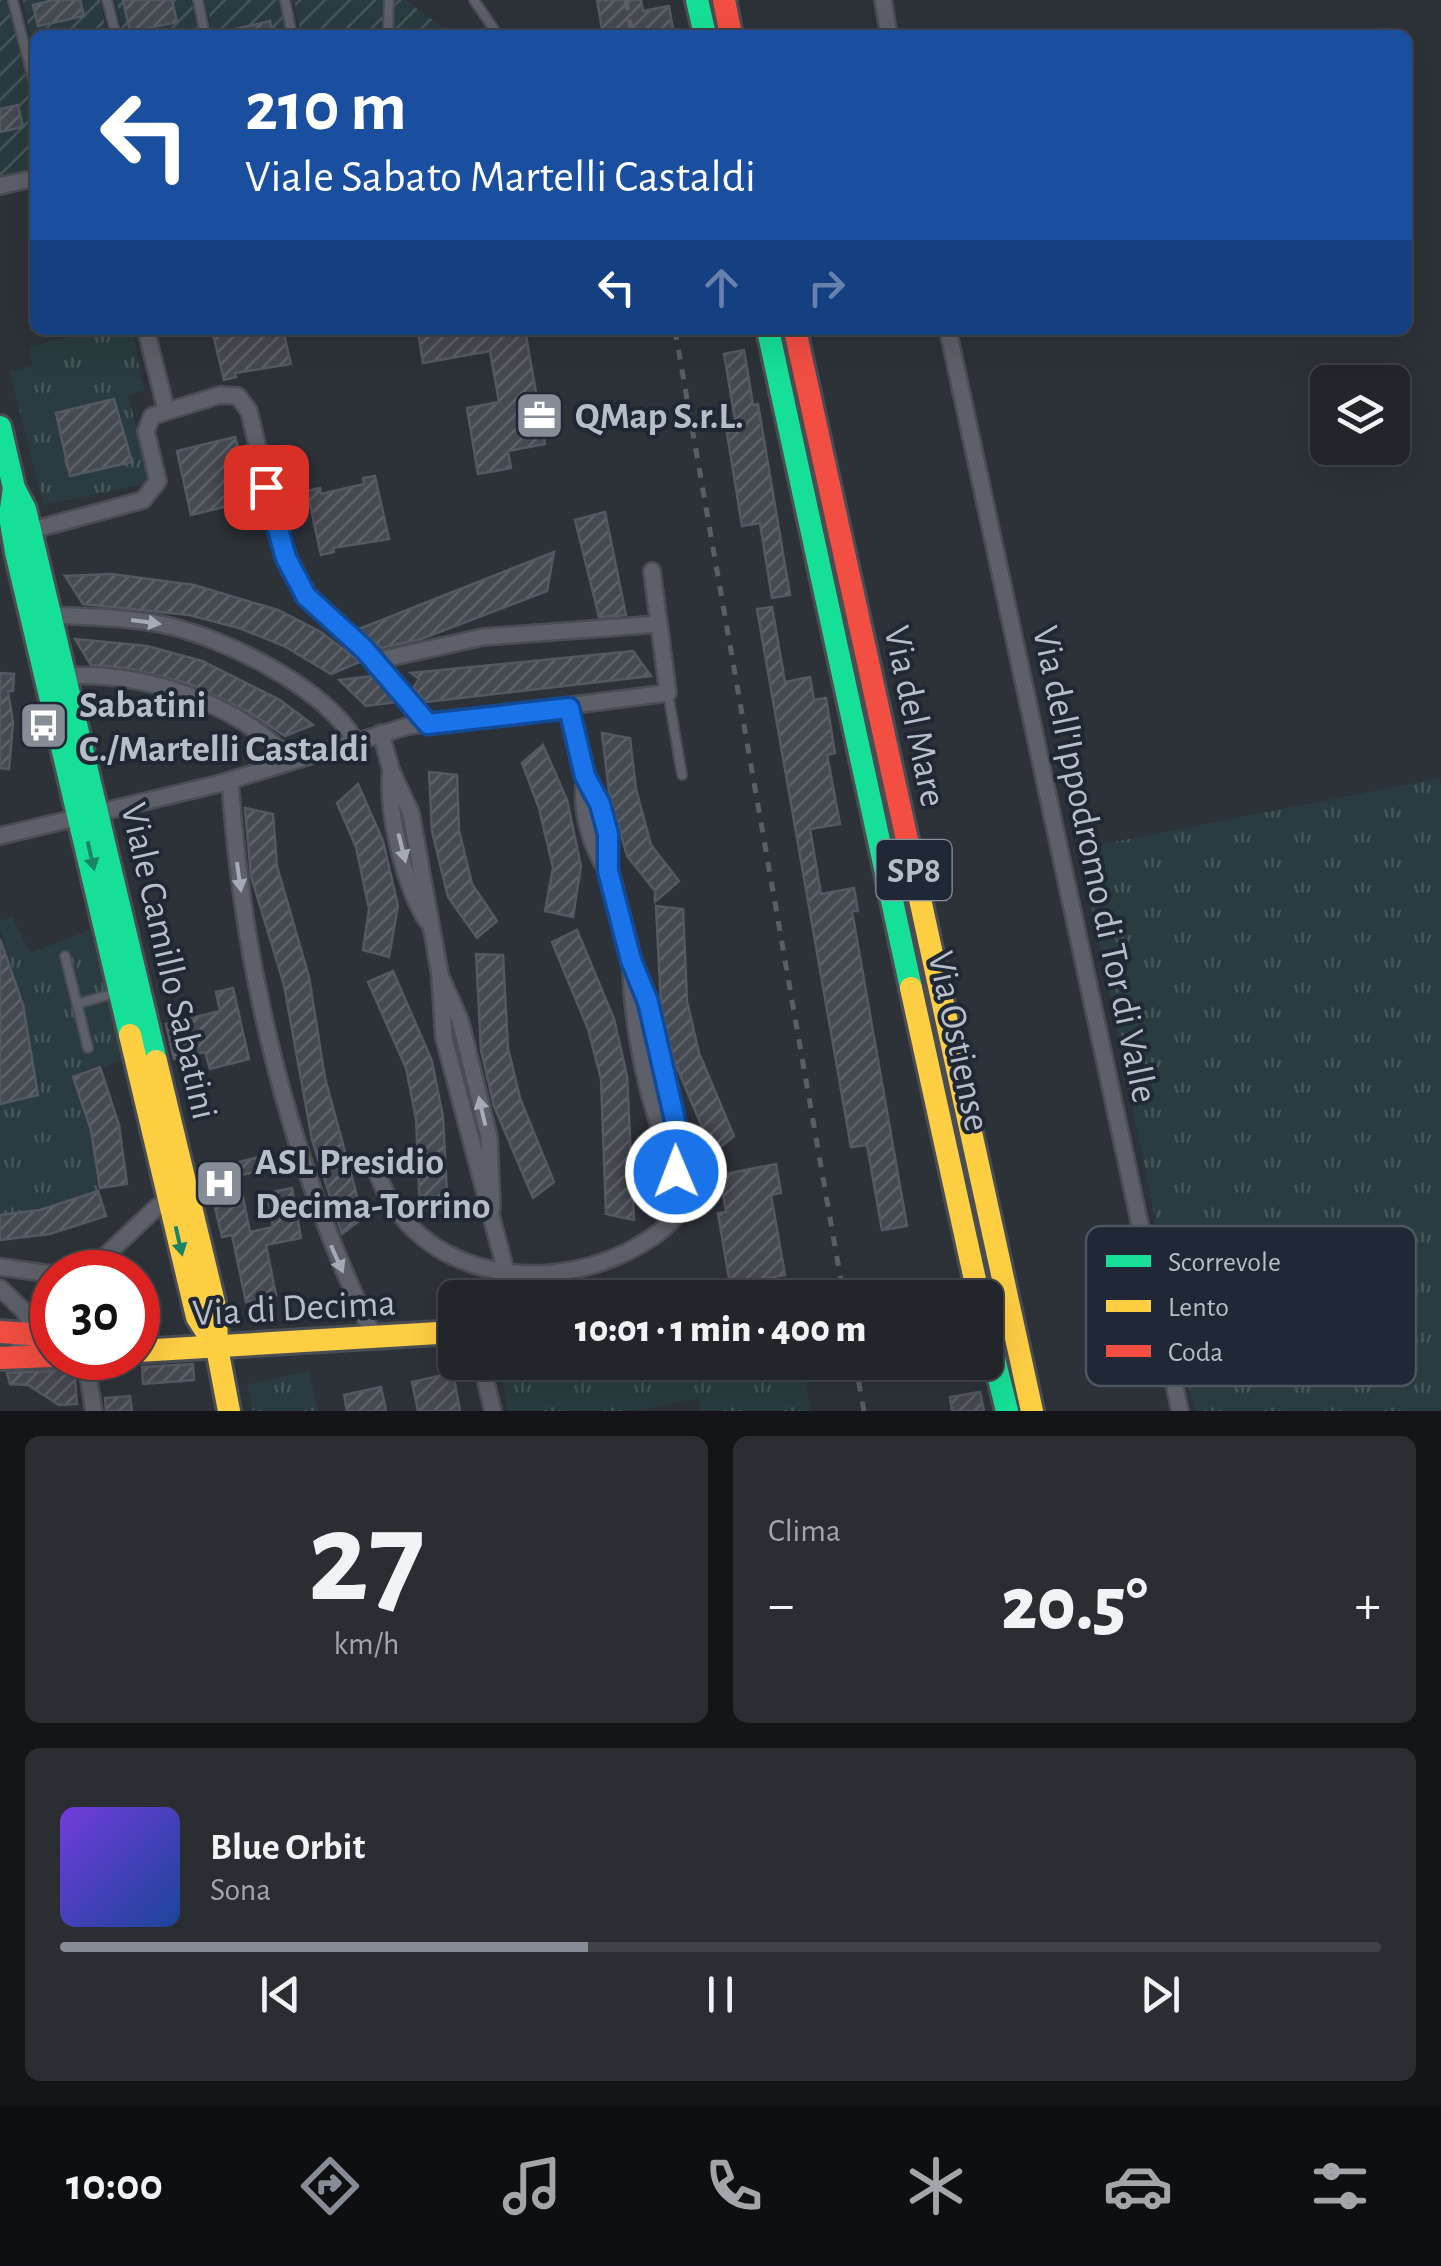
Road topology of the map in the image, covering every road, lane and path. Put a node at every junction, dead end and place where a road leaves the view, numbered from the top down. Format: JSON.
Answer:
{"nodes":[{"id":1,"x":108,"y":0,"type":"edge"},
{"id":2,"x":198,"y":0,"type":"edge"},
{"id":3,"x":284,"y":0,"type":"edge"},
{"id":4,"x":389,"y":0,"type":"edge"},
{"id":5,"x":474,"y":0,"type":"edge"},
{"id":6,"x":697,"y":0,"type":"edge"},
{"id":7,"x":724,"y":0,"type":"edge"},
{"id":8,"x":883,"y":0,"type":"edge"},
{"id":9,"x":14,"y":1,"type":"edge"},
{"id":10,"x":115,"y":30,"type":"edge"},
{"id":11,"x":204,"y":30,"type":"edge"},
{"id":12,"x":291,"y":30,"type":"edge"},
{"id":13,"x":388,"y":30,"type":"edge"},
{"id":14,"x":495,"y":30,"type":"edge"},
{"id":15,"x":704,"y":30,"type":"edge"},
{"id":16,"x":731,"y":30,"type":"edge"},
{"id":17,"x":888,"y":30,"type":"edge"},
{"id":18,"x":30,"y":67,"type":"edge"},
{"id":19,"x":30,"y":179,"type":"edge"},
{"id":20,"x":0,"y":186,"type":"edge"},
{"id":21,"x":147,"y":335,"type":"edge"},
{"id":22,"x":769,"y":335,"type":"edge"},
{"id":23,"x":796,"y":335,"type":"edge"},
{"id":24,"x":949,"y":335,"type":"edge"},
{"id":25,"x":166,"y":409,"type":"junction"},
{"id":26,"x":0,"y":427,"type":"edge"},
{"id":27,"x":14,"y":488,"type":"junction"},
{"id":28,"x":29,"y":531,"type":"junction"},
{"id":29,"x":652,"y":571,"type":"dead end"},
{"id":30,"x":49,"y":615,"type":"junction"},
{"id":31,"x":659,"y":624,"type":"junction"},
{"id":32,"x":375,"y":661,"type":"junction"},
{"id":33,"x":64,"y":676,"type":"junction"},
{"id":34,"x":668,"y":693,"type":"junction"},
{"id":35,"x":569,"y":708,"type":"junction"},
{"id":36,"x":428,"y":724,"type":"junction"},
{"id":37,"x":381,"y":733,"type":"junction"},
{"id":38,"x":355,"y":740,"type":"junction"},
{"id":39,"x":291,"y":760,"type":"junction"},
{"id":40,"x":682,"y":775,"type":"dead end"},
{"id":41,"x":230,"y":780,"type":"junction"},
{"id":42,"x":91,"y":818,"type":"junction"},
{"id":43,"x":0,"y":836,"type":"edge"},
{"id":44,"x":66,"y":956,"type":"dead end"},
{"id":45,"x":122,"y":990,"type":"junction"},
{"id":46,"x":78,"y":1004,"type":"junction"},
{"id":47,"x":88,"y":1048,"type":"dead end"},
{"id":48,"x":378,"y":1175,"type":"dead end"},
{"id":49,"x":158,"y":1206,"type":"dead end"},
{"id":50,"x":1140,"y":1226,"type":"edge"},
{"id":51,"x":112,"y":1250,"type":"edge"},
{"id":52,"x":0,"y":1267,"type":"edge"},
{"id":53,"x":30,"y":1271,"type":"edge"},
{"id":54,"x":508,"y":1272,"type":"junction"},
{"id":55,"x":510,"y":1280,"type":"edge"},
{"id":56,"x":967,"y":1280,"type":"edge"},
{"id":57,"x":0,"y":1288,"type":"edge"},
{"id":58,"x":0,"y":1332,"type":"edge"},
{"id":59,"x":438,"y":1333,"type":"edge"},
{"id":60,"x":30,"y":1334,"type":"junction"},
{"id":61,"x":374,"y":1337,"type":"junction"},
{"id":62,"x":216,"y":1348,"type":"junction"},
{"id":63,"x":160,"y":1350,"type":"edge"},
{"id":64,"x":30,"y":1357,"type":"edge"},
{"id":65,"x":5,"y":1358,"type":"edge"},
{"id":66,"x":89,"y":1380,"type":"edge"},
{"id":67,"x":485,"y":1380,"type":"edge"},
{"id":68,"x":997,"y":1380,"type":"edge"},
{"id":69,"x":1175,"y":1386,"type":"edge"},
{"id":70,"x":94,"y":1411,"type":"edge"},
{"id":71,"x":229,"y":1411,"type":"edge"},
{"id":72,"x":492,"y":1411,"type":"edge"},
{"id":73,"x":1006,"y":1411,"type":"edge"},
{"id":74,"x":1032,"y":1411,"type":"edge"},
{"id":75,"x":1180,"y":1411,"type":"edge"}],
"edges":[{"from":1,"to":10,"type":"lane"},
{"from":2,"to":11,"type":"lane"},
{"from":3,"to":12,"type":"lane"},
{"from":4,"to":13,"type":"lane"},
{"from":5,"to":14,"type":"lane"},
{"from":6,"to":15,"type":"street"},
{"from":7,"to":16,"type":"street"},
{"from":8,"to":17,"type":"street"},
{"from":9,"to":18,"type":"lane"},
{"from":19,"to":20,"type":"street"},
{"from":21,"to":25,"type":"street"},
{"from":22,"to":56,"type":"street","name":"Via Ostiense"},
{"from":23,"to":74,"type":"street","name":"Via del Mare","number":"SP8"},
{"from":24,"to":50,"type":"street","name":"Via dell'Ippodromo di Tor di Valle"},
{"from":25,"to":28,"type":"street"},
{"from":25,"to":32,"type":"street"},
{"from":26,"to":27,"type":"street","name":"Viale Camillo Sabatini"},
{"from":27,"to":28,"type":"street","name":"Viale Camillo Sabatini"},
{"from":27,"to":42,"type":"street","name":"Viale Camillo Sabatini"},
{"from":28,"to":30,"type":"street","name":"Viale Camillo Sabatini"},
{"from":29,"to":31,"type":"street"},
{"from":30,"to":33,"type":"street","name":"Viale Camillo Sabatini"},
{"from":30,"to":38,"type":"street","one_way":true},
{"from":31,"to":32,"type":"street"},
{"from":31,"to":34,"type":"street"},
{"from":32,"to":36,"type":"street"},
{"from":33,"to":39,"type":"street"},
{"from":33,"to":42,"type":"street","name":"Viale Camillo Sabatini"},
{"from":34,"to":35,"type":"street"},
{"from":34,"to":40,"type":"lane"},
{"from":35,"to":36,"type":"street"},
{"from":35,"to":54,"type":"street"},
{"from":36,"to":37,"type":"street"},
{"from":37,"to":38,"type":"street"},
{"from":37,"to":54,"type":"street"},
{"from":38,"to":39,"type":"street"},
{"from":39,"to":41,"type":"street"},
{"from":41,"to":42,"type":"street"},
{"from":41,"to":61,"type":"street","one_way":true},
{"from":42,"to":43,"type":"street"},
{"from":42,"to":45,"type":"street","name":"Viale Camillo Sabatini","one_way":true},
{"from":42,"to":62,"type":"street","name":"Viale Camillo Sabatini"},
{"from":44,"to":46,"type":"lane"},
{"from":45,"to":46,"type":"lane"},
{"from":45,"to":62,"type":"street","name":"Viale Camillo Sabatini","one_way":true},
{"from":46,"to":47,"type":"lane"},
{"from":48,"to":54,"type":"street"},
{"from":49,"to":51,"type":"street"},
{"from":52,"to":53,"type":"street"},
{"from":54,"to":55,"type":"street"},
{"from":57,"to":60,"type":"street"},
{"from":58,"to":60,"type":"street"},
{"from":59,"to":61,"type":"street","name":"Via di Decima"},
{"from":60,"to":65,"type":"street"},
{"from":61,"to":62,"type":"street","name":"Via di Decima"},
{"from":62,"to":63,"type":"street","name":"Via di Decima"},
{"from":62,"to":71,"type":"street"},
{"from":64,"to":65,"type":"street"},
{"from":66,"to":70,"type":"street"},
{"from":67,"to":72,"type":"street"},
{"from":68,"to":73,"type":"street"},
{"from":69,"to":75,"type":"street","name":"Via dell'Ippodromo di Tor di Valle"}]}
